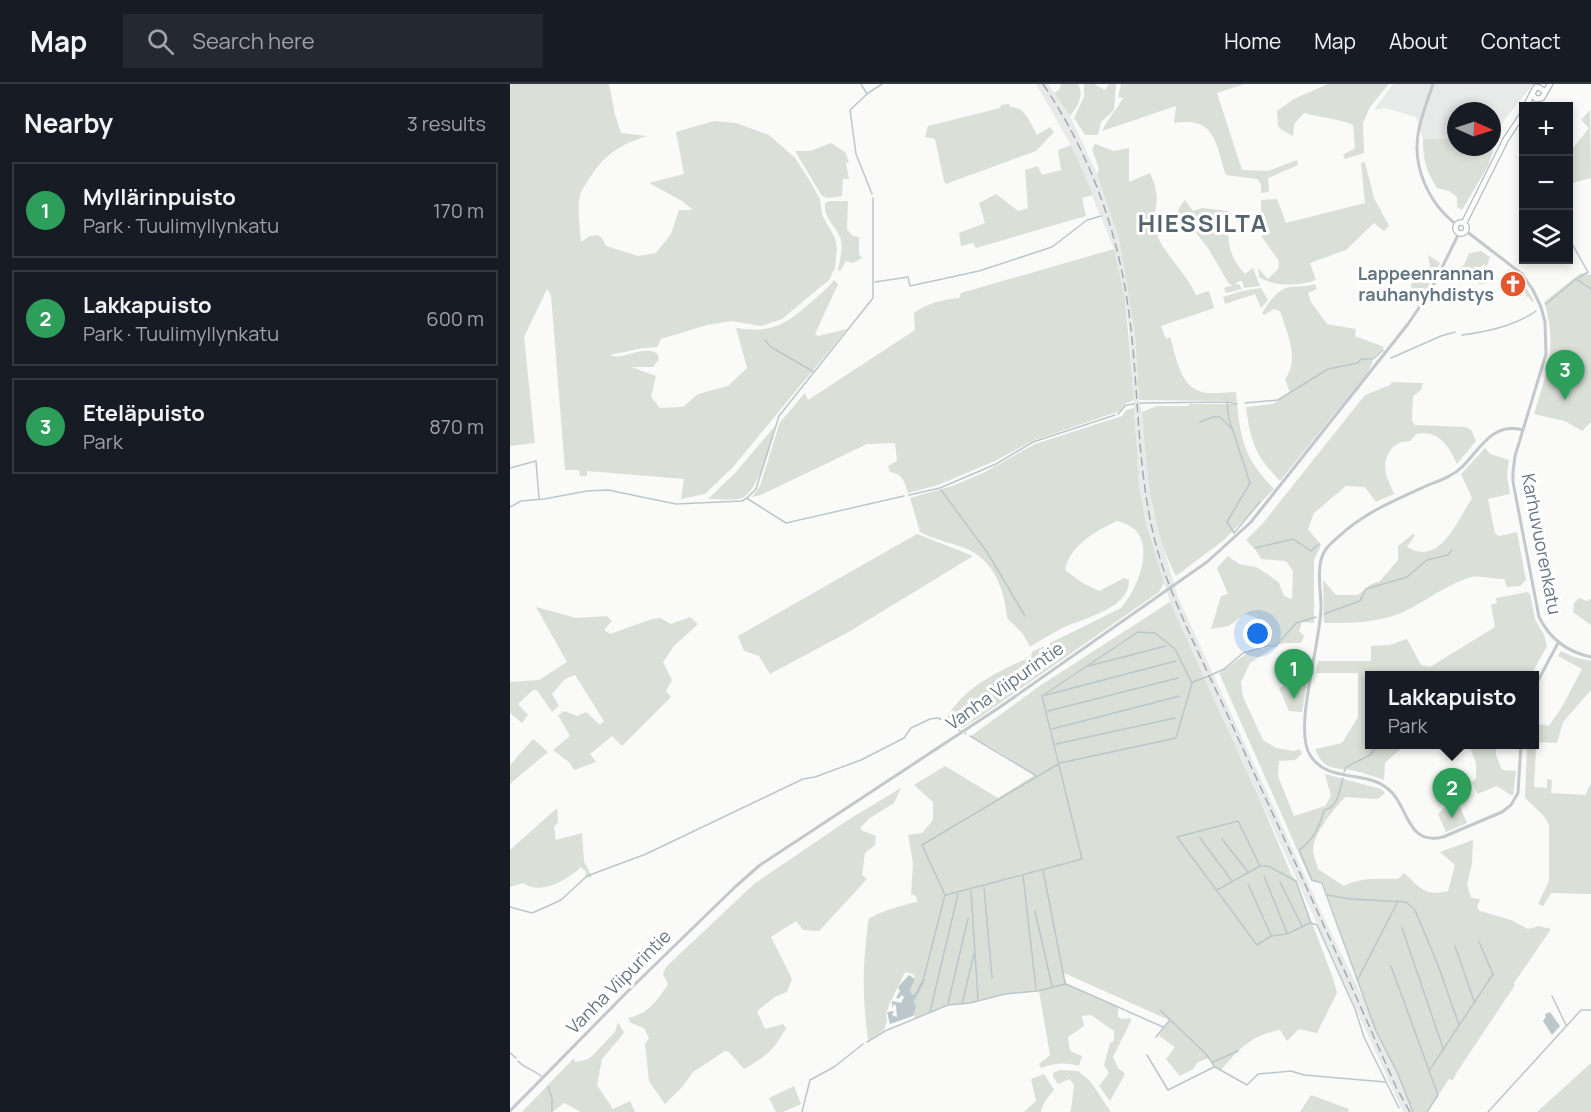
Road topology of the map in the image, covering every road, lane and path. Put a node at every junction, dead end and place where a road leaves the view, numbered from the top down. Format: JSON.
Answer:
{"nodes":[{"id":1,"x":1433,"y":84,"type":"edge"},
{"id":2,"x":1548,"y":84,"type":"edge"},
{"id":3,"x":1542,"y":89,"type":"junction"},
{"id":4,"x":1532,"y":93,"type":"junction"},
{"id":5,"x":1536,"y":99,"type":"junction"},
{"id":6,"x":1529,"y":102,"type":"edge"},
{"id":7,"x":1533,"y":102,"type":"edge"},
{"id":8,"x":1519,"y":120,"type":"edge"},
{"id":9,"x":1464,"y":223,"type":"junction"},
{"id":10,"x":1457,"y":225,"type":"junction"},
{"id":11,"x":1466,"y":231,"type":"junction"},
{"id":12,"x":1459,"y":233,"type":"junction"},
{"id":13,"x":1523,"y":430,"type":"junction"},
{"id":14,"x":1558,"y":643,"type":"junction"},
{"id":15,"x":1591,"y":657,"type":"edge"},
{"id":16,"x":1539,"y":679,"type":"edge"},
{"id":17,"x":1521,"y":749,"type":"edge"},
{"id":18,"x":510,"y":1111,"type":"edge"}],
"edges":[{"from":1,"to":10,"type":"street"},
{"from":2,"to":3,"type":"main road"},
{"from":3,"to":4,"type":"main road"},
{"from":3,"to":5,"type":"main road"},
{"from":4,"to":5,"type":"main road"},
{"from":4,"to":6,"type":"main road"},
{"from":5,"to":7,"type":"main road"},
{"from":8,"to":9,"type":"main road"},
{"from":9,"to":10,"type":"main road"},
{"from":9,"to":11,"type":"main road"},
{"from":10,"to":12,"type":"main road"},
{"from":11,"to":12,"type":"main road"},
{"from":11,"to":13,"type":"street","name":"Karhuvuorenkatu"},
{"from":12,"to":18,"type":"street","name":"Vanha Viipurintie"},
{"from":13,"to":14,"type":"street","name":"Karhuvuorenkatu"},
{"from":13,"to":17,"type":"street"},
{"from":14,"to":15,"type":"street","name":"Karhuvuorenkatu"},
{"from":14,"to":16,"type":"street"}]}
